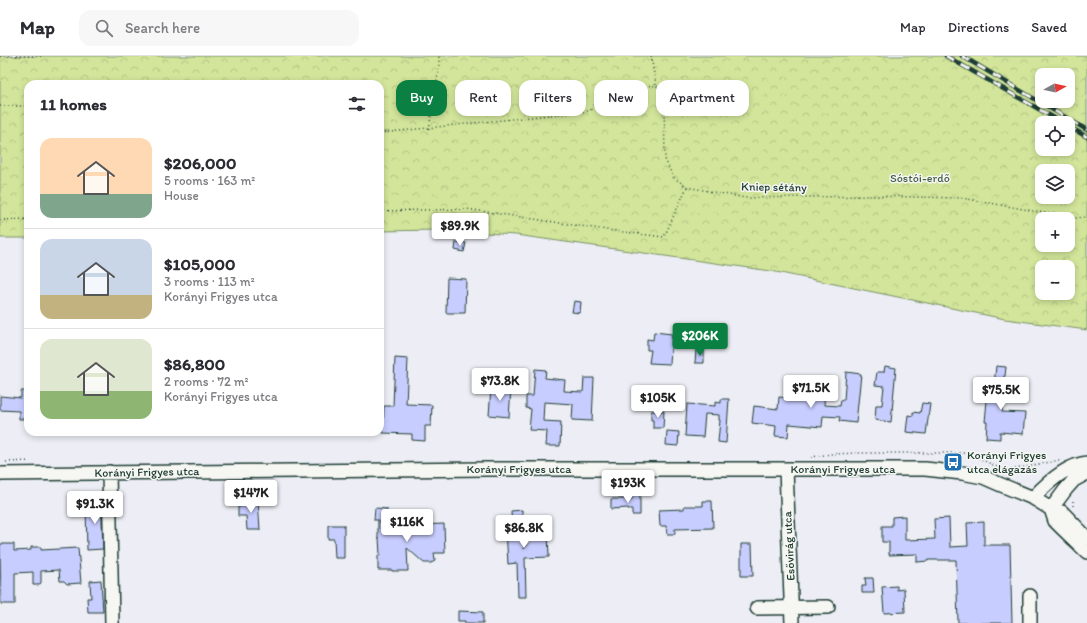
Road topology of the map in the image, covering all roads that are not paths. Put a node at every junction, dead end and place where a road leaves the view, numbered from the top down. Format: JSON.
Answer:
{"nodes":[{"id":1,"x":1087,"y":463,"type":"edge"},
{"id":2,"x":786,"y":469,"type":"junction"},
{"id":3,"x":109,"y":472,"type":"junction"},
{"id":4,"x":1087,"y":473,"type":"edge"},
{"id":5,"x":0,"y":474,"type":"edge"},
{"id":6,"x":1033,"y":498,"type":"junction"},
{"id":7,"x":1051,"y":509,"type":"junction"},
{"id":8,"x":1087,"y":538,"type":"edge"},
{"id":9,"x":1087,"y":552,"type":"edge"},
{"id":10,"x":1030,"y":596,"type":"dead end"},
{"id":11,"x":828,"y":607,"type":"dead end"},
{"id":12,"x":756,"y":608,"type":"dead end"},
{"id":13,"x":792,"y":608,"type":"junction"},
{"id":14,"x":112,"y":623,"type":"edge"},
{"id":15,"x":792,"y":623,"type":"edge"},
{"id":16,"x":1030,"y":623,"type":"edge"}],
"edges":[{"from":1,"to":6,"type":"street"},
{"from":2,"to":3,"type":"street","name":"Korányi Frigyes utca"},
{"from":2,"to":6,"type":"street","name":"Korányi Frigyes utca"},
{"from":2,"to":13,"type":"street","name":"Esővirág utca"},
{"from":3,"to":5,"type":"street","name":"Korányi Frigyes utca"},
{"from":3,"to":14,"type":"street"},
{"from":4,"to":7,"type":"street"},
{"from":6,"to":7,"type":"street","name":"Korányi Frigyes utca"},
{"from":7,"to":8,"type":"street","name":"Korányi Frigyes utca"},
{"from":7,"to":9,"type":"street"},
{"from":10,"to":16,"type":"street"},
{"from":11,"to":13,"type":"street"},
{"from":12,"to":13,"type":"street"},
{"from":13,"to":15,"type":"street","name":"Esővirág utca"}]}
